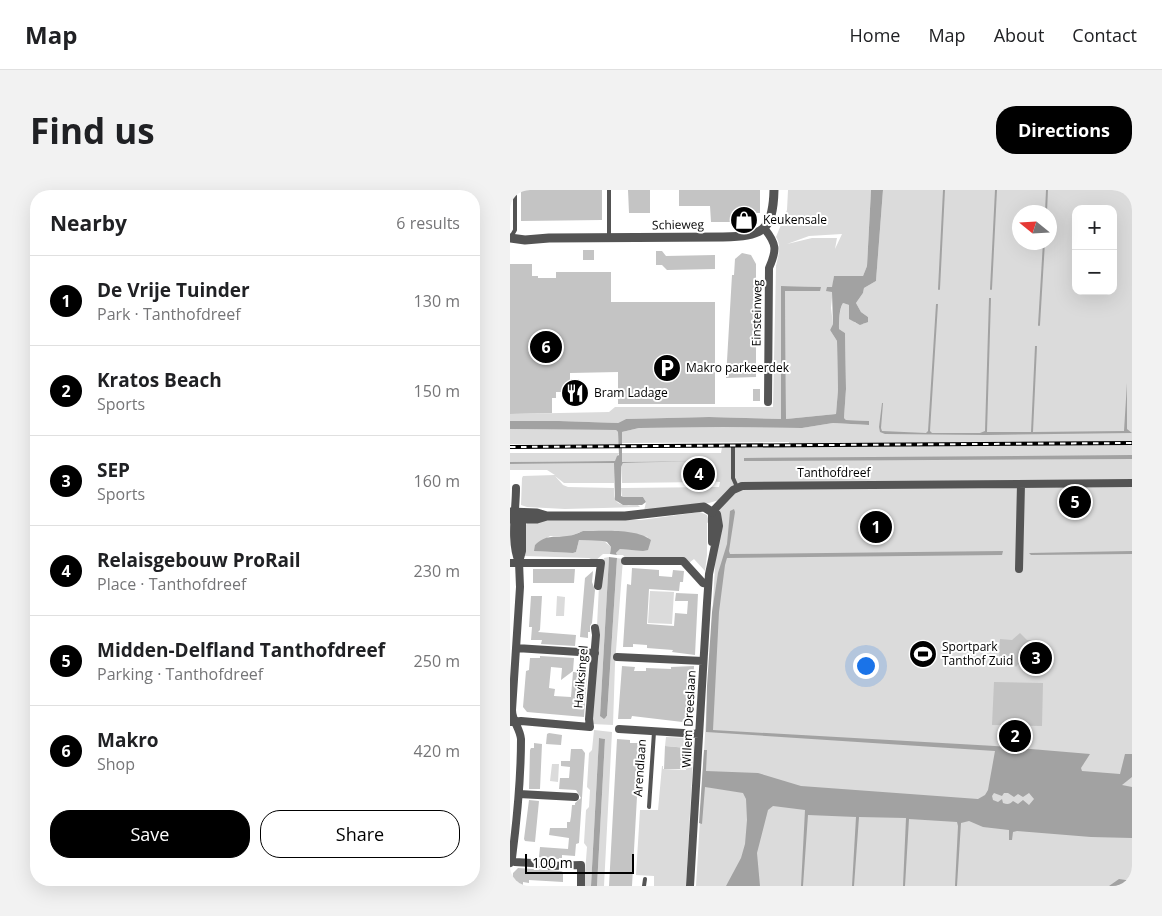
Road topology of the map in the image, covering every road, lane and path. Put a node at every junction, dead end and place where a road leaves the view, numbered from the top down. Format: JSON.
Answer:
{"nodes":[{"id":1,"x":515,"y":190,"type":"edge"},
{"id":2,"x":609,"y":190,"type":"edge"},
{"id":3,"x":774,"y":190,"type":"edge"},
{"id":4,"x":764,"y":228,"type":"junction"},
{"id":5,"x":511,"y":238,"type":"edge"},
{"id":6,"x":609,"y":238,"type":"junction"},
{"id":7,"x":768,"y":402,"type":"dead end"},
{"id":8,"x":733,"y":446,"type":"dead end"},
{"id":9,"x":1132,"y":483,"type":"edge"},
{"id":10,"x":1021,"y":484,"type":"junction"},
{"id":11,"x":516,"y":488,"type":"dead end"},
{"id":12,"x":738,"y":488,"type":"junction"},
{"id":13,"x":712,"y":512,"type":"junction"},
{"id":14,"x":514,"y":516,"type":"edge"},
{"id":15,"x":625,"y":561,"type":"dead end"},
{"id":16,"x":510,"y":562,"type":"edge"},
{"id":17,"x":519,"y":562,"type":"junction"},
{"id":18,"x":1020,"y":569,"type":"dead end"},
{"id":19,"x":708,"y":584,"type":"junction"},
{"id":20,"x":598,"y":586,"type":"dead end"},
{"id":21,"x":594,"y":628,"type":"dead end"},
{"id":22,"x":514,"y":652,"type":"edge"},
{"id":23,"x":594,"y":653,"type":"junction"},
{"id":24,"x":617,"y":657,"type":"dead end"},
{"id":25,"x":703,"y":661,"type":"junction"},
{"id":26,"x":512,"y":722,"type":"edge"},
{"id":27,"x":618,"y":729,"type":"dead end"},
{"id":28,"x":654,"y":731,"type":"junction"},
{"id":29,"x":699,"y":734,"type":"junction"},
{"id":30,"x":518,"y":794,"type":"junction"},
{"id":31,"x":575,"y":797,"type":"dead end"},
{"id":32,"x":514,"y":805,"type":"edge"},
{"id":33,"x":649,"y":807,"type":"dead end"},
{"id":34,"x":511,"y":862,"type":"edge"},
{"id":35,"x":645,"y":880,"type":"dead end"},
{"id":36,"x":580,"y":886,"type":"edge"},
{"id":37,"x":644,"y":886,"type":"edge"},
{"id":38,"x":690,"y":886,"type":"edge"}],
"edges":[{"from":1,"to":5,"type":"lane"},
{"from":2,"to":6,"type":"lane"},
{"from":3,"to":4,"type":"street"},
{"from":4,"to":6,"type":"street","name":"Schieweg"},
{"from":4,"to":7,"type":"street","name":"Einsteinweg"},
{"from":5,"to":6,"type":"street","name":"Schieweg"},
{"from":8,"to":12,"type":"lane"},
{"from":9,"to":10,"type":"street","name":"Tanthofdreef"},
{"from":10,"to":12,"type":"street","name":"Tanthofdreef"},
{"from":10,"to":18,"type":"street"},
{"from":11,"to":14,"type":"street"},
{"from":12,"to":13,"type":"street"},
{"from":13,"to":14,"type":"street"},
{"from":13,"to":19,"type":"street","name":"Willem Dreeslaan"},
{"from":14,"to":17,"type":"street"},
{"from":15,"to":19,"type":"street"},
{"from":16,"to":17,"type":"street"},
{"from":17,"to":20,"type":"street"},
{"from":17,"to":22,"type":"street"},
{"from":19,"to":25,"type":"street","name":"Willem Dreeslaan"},
{"from":21,"to":23,"type":"street","name":"Haviksingel"},
{"from":22,"to":23,"type":"street"},
{"from":22,"to":26,"type":"street"},
{"from":23,"to":26,"type":"street","name":"Haviksingel"},
{"from":24,"to":25,"type":"street"},
{"from":25,"to":29,"type":"street","name":"Willem Dreeslaan"},
{"from":26,"to":30,"type":"street"},
{"from":27,"to":28,"type":"street","name":"Arendlaan"},
{"from":28,"to":29,"type":"street","name":"Arendlaan"},
{"from":28,"to":33,"type":"lane","name":"Arendlaan"},
{"from":29,"to":38,"type":"street","name":"Willem Dreeslaan"},
{"from":30,"to":31,"type":"street"},
{"from":30,"to":32,"type":"street"},
{"from":32,"to":34,"type":"street"},
{"from":34,"to":36,"type":"street"},
{"from":35,"to":37,"type":"lane"}]}
